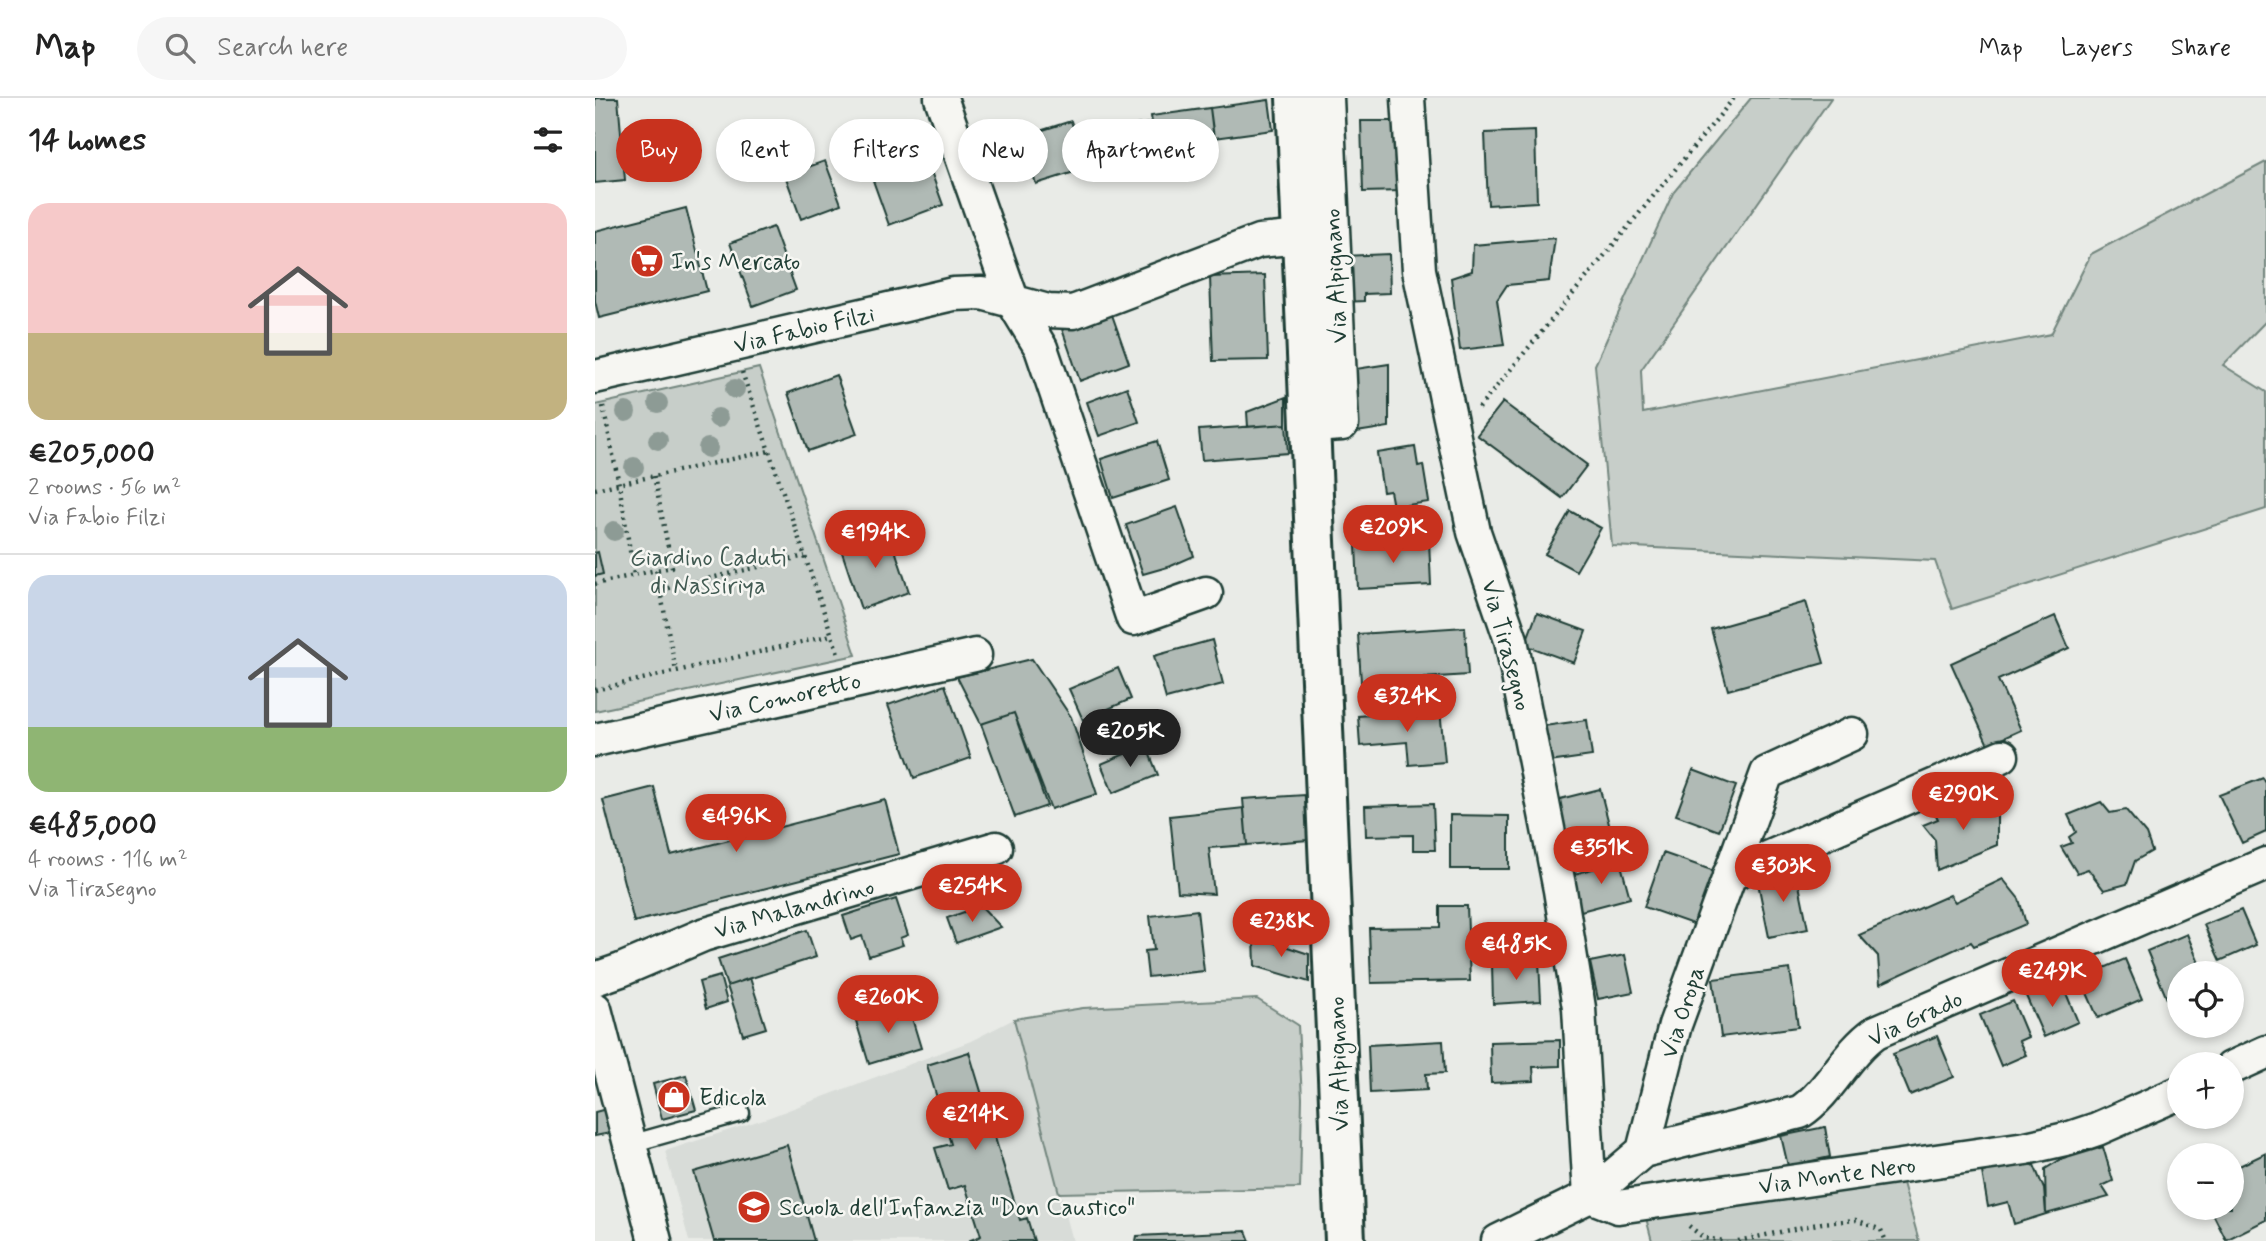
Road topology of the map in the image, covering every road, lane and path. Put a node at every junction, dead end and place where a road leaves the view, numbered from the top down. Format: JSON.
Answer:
{"nodes":[{"id":1,"x":941,"y":98,"type":"edge"},
{"id":2,"x":1296,"y":98,"type":"edge"},
{"id":3,"x":1327,"y":98,"type":"edge"},
{"id":4,"x":1408,"y":98,"type":"edge"},
{"id":5,"x":1734,"y":98,"type":"edge"},
{"id":6,"x":1302,"y":237,"type":"junction"},
{"id":7,"x":1013,"y":302,"type":"junction"},
{"id":8,"x":733,"y":345,"type":"junction"},
{"id":9,"x":599,"y":392,"type":"edge"},
{"id":10,"x":1312,"y":426,"type":"junction"},
{"id":11,"x":1454,"y":437,"type":"junction"},
{"id":12,"x":769,"y":451,"type":"junction"},
{"id":13,"x":654,"y":476,"type":"junction"},
{"id":14,"x":619,"y":484,"type":"junction"},
{"id":15,"x":595,"y":489,"type":"edge"},
{"id":16,"x":805,"y":556,"type":"junction"},
{"id":17,"x":656,"y":570,"type":"junction"},
{"id":18,"x":634,"y":575,"type":"junction"},
{"id":19,"x":595,"y":584,"type":"edge"},
{"id":20,"x":660,"y":590,"type":"junction"},
{"id":21,"x":1206,"y":593,"type":"dead end"},
{"id":22,"x":832,"y":635,"type":"junction"},
{"id":23,"x":975,"y":654,"type":"dead end"},
{"id":24,"x":676,"y":671,"type":"junction"},
{"id":25,"x":848,"y":683,"type":"junction"},
{"id":26,"x":595,"y":690,"type":"edge"},
{"id":27,"x":1852,"y":734,"type":"dead end"},
{"id":28,"x":595,"y":740,"type":"edge"},
{"id":29,"x":2002,"y":756,"type":"dead end"},
{"id":30,"x":996,"y":848,"type":"dead end"},
{"id":31,"x":2266,"y":864,"type":"edge"},
{"id":32,"x":1730,"y":875,"type":"junction"},
{"id":33,"x":595,"y":979,"type":"edge"},
{"id":34,"x":595,"y":1009,"type":"edge"},
{"id":35,"x":2266,"y":1052,"type":"edge"},
{"id":36,"x":2244,"y":1062,"type":"edge"},
{"id":37,"x":606,"y":1098,"type":"edge"},
{"id":38,"x":2167,"y":1098,"type":"edge"},
{"id":39,"x":741,"y":1113,"type":"dead end"},
{"id":40,"x":630,"y":1144,"type":"junction"},
{"id":41,"x":1643,"y":1151,"type":"junction"},
{"id":42,"x":1590,"y":1196,"type":"junction"},
{"id":43,"x":655,"y":1241,"type":"edge"},
{"id":44,"x":1345,"y":1241,"type":"edge"},
{"id":45,"x":1498,"y":1241,"type":"edge"},
{"id":46,"x":1738,"y":1241,"type":"edge"},
{"id":47,"x":1886,"y":1241,"type":"edge"}],
"edges":[{"from":1,"to":7,"type":"street"},
{"from":2,"to":6,"type":"street","name":"Via Alpignano"},
{"from":3,"to":10,"type":"street","name":"Via Alpignano"},
{"from":4,"to":11,"type":"street","name":"Via Tirasegno"},
{"from":5,"to":11,"type":"path"},
{"from":6,"to":7,"type":"street","name":"Via Fabio Filzi"},
{"from":6,"to":10,"type":"street","name":"Via Alpignano"},
{"from":7,"to":8,"type":"street","name":"Via Fabio Filzi"},
{"from":7,"to":21,"type":"street"},
{"from":8,"to":9,"type":"street","name":"Via Fabio Filzi"},
{"from":8,"to":12,"type":"path"},
{"from":9,"to":14,"type":"path"},
{"from":10,"to":44,"type":"street","name":"Via Alpignano"},
{"from":11,"to":42,"type":"street","name":"Via Tirasegno"},
{"from":12,"to":13,"type":"path"},
{"from":12,"to":16,"type":"path"},
{"from":13,"to":14,"type":"path"},
{"from":13,"to":17,"type":"path"},
{"from":14,"to":15,"type":"path"},
{"from":14,"to":18,"type":"path"},
{"from":16,"to":20,"type":"path"},
{"from":16,"to":22,"type":"path"},
{"from":17,"to":18,"type":"path"},
{"from":17,"to":20,"type":"path"},
{"from":18,"to":19,"type":"path"},
{"from":20,"to":24,"type":"path"},
{"from":22,"to":24,"type":"path"},
{"from":22,"to":25,"type":"path"},
{"from":23,"to":25,"type":"street","name":"Via Comoretto"},
{"from":24,"to":26,"type":"path"},
{"from":25,"to":28,"type":"street","name":"Via Comoretto"},
{"from":27,"to":32,"type":"street","name":"Via Oropa"},
{"from":29,"to":32,"type":"street"},
{"from":30,"to":33,"type":"street","name":"Via Malandrino"},
{"from":31,"to":41,"type":"street","name":"Via Grado"},
{"from":32,"to":41,"type":"street","name":"Via Oropa"},
{"from":34,"to":37,"type":"street"},
{"from":35,"to":36,"type":"street"},
{"from":37,"to":40,"type":"street"},
{"from":38,"to":42,"type":"street","name":"Via Monte Nero"},
{"from":39,"to":40,"type":"lane"},
{"from":40,"to":43,"type":"street"},
{"from":41,"to":42,"type":"street","name":"Via Grado"},
{"from":42,"to":45,"type":"street"},
{"from":46,"to":47,"type":"path"}]}
